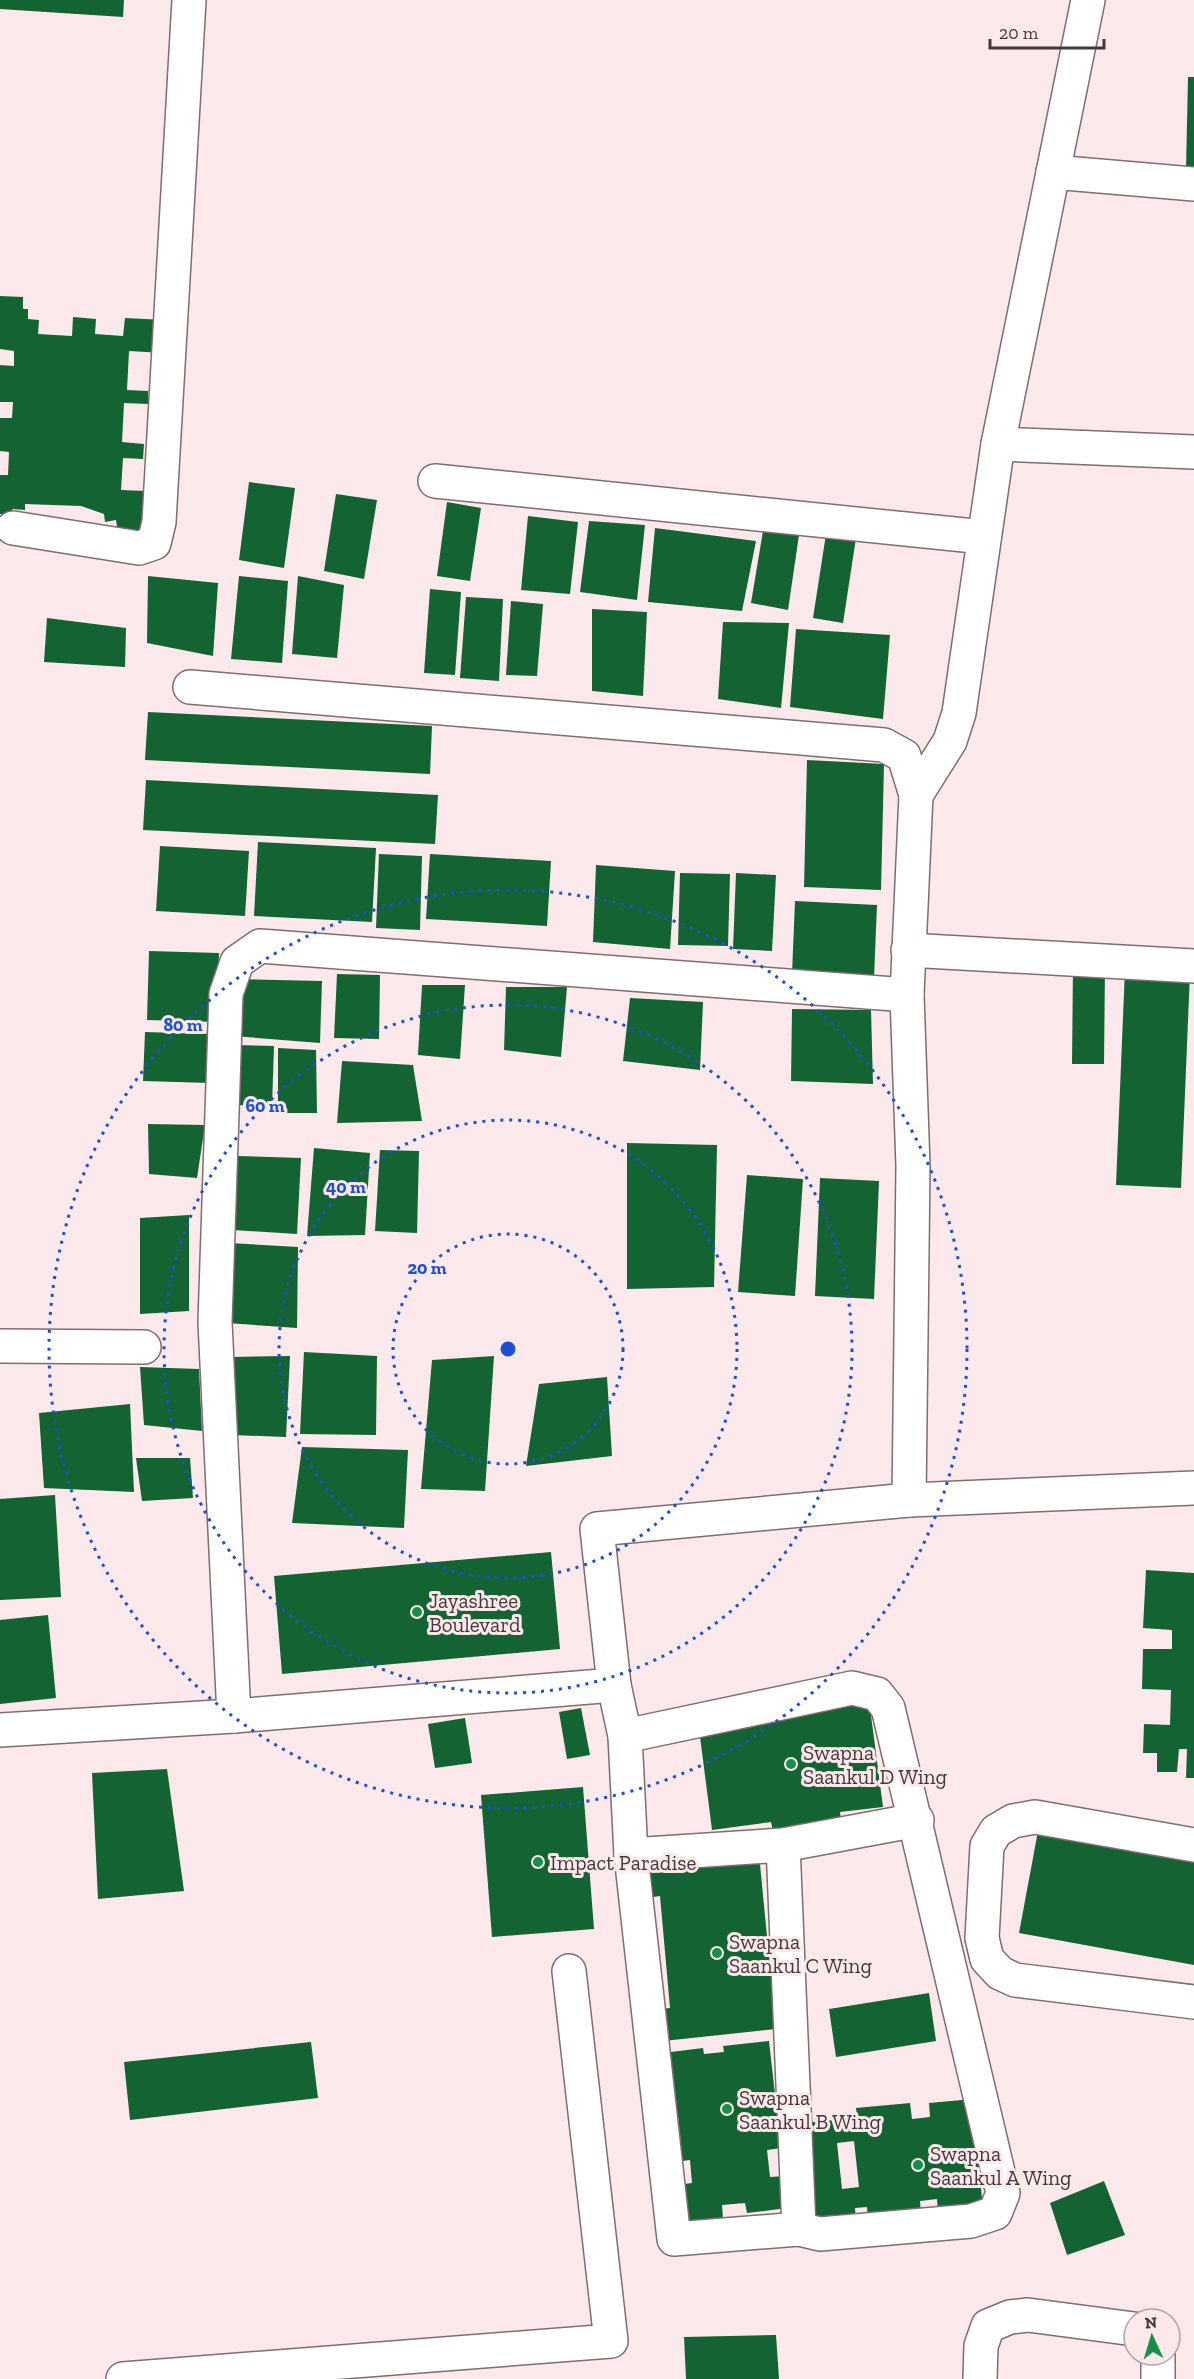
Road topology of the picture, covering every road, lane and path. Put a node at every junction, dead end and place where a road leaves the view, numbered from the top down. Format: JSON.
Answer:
{"nodes":[{"id":1,"x":189,"y":0,"type":"edge"},
{"id":2,"x":1088,"y":0,"type":"edge"},
{"id":3,"x":1053,"y":172,"type":"junction"},
{"id":4,"x":1194,"y":184,"type":"edge"},
{"id":5,"x":998,"y":444,"type":"junction"},
{"id":6,"x":1194,"y":452,"type":"edge"},
{"id":7,"x":435,"y":481,"type":"dead end"},
{"id":8,"x":13,"y":528,"type":"dead end"},
{"id":9,"x":984,"y":537,"type":"junction"},
{"id":10,"x":190,"y":687,"type":"dead end"},
{"id":11,"x":916,"y":795,"type":"junction"},
{"id":12,"x":908,"y":950,"type":"junction"},
{"id":13,"x":1194,"y":966,"type":"edge"},
{"id":14,"x":907,"y":995,"type":"junction"},
{"id":15,"x":0,"y":1346,"type":"edge"},
{"id":16,"x":144,"y":1347,"type":"dead end"},
{"id":17,"x":1194,"y":1488,"type":"edge"},
{"id":18,"x":909,"y":1500,"type":"junction"},
{"id":19,"x":614,"y":1684,"type":"junction"},
{"id":20,"x":234,"y":1716,"type":"junction"},
{"id":21,"x":0,"y":1730,"type":"edge"},
{"id":22,"x":625,"y":1736,"type":"junction"},
{"id":23,"x":917,"y":1821,"type":"junction"},
{"id":24,"x":783,"y":1845,"type":"junction"},
{"id":25,"x":1194,"y":1845,"type":"edge"},
{"id":26,"x":630,"y":1855,"type":"junction"},
{"id":27,"x":569,"y":1971,"type":"dead end"},
{"id":28,"x":1194,"y":2002,"type":"edge"},
{"id":29,"x":799,"y":2229,"type":"junction"},
{"id":30,"x":1122,"y":2328,"type":"edge"},
{"id":31,"x":123,"y":2379,"type":"edge"},
{"id":32,"x":980,"y":2379,"type":"edge"}],
"edges":[{"from":1,"to":8,"type":"street"},
{"from":2,"to":3,"type":"street"},
{"from":3,"to":4,"type":"street"},
{"from":3,"to":5,"type":"street"},
{"from":5,"to":6,"type":"street"},
{"from":5,"to":9,"type":"street"},
{"from":7,"to":9,"type":"street"},
{"from":9,"to":11,"type":"street"},
{"from":10,"to":11,"type":"street"},
{"from":11,"to":12,"type":"street"},
{"from":12,"to":13,"type":"street"},
{"from":12,"to":14,"type":"street"},
{"from":14,"to":18,"type":"street"},
{"from":14,"to":20,"type":"street"},
{"from":15,"to":16,"type":"street"},
{"from":17,"to":18,"type":"street"},
{"from":18,"to":19,"type":"street"},
{"from":19,"to":20,"type":"street"},
{"from":19,"to":22,"type":"street"},
{"from":20,"to":21,"type":"street"},
{"from":22,"to":23,"type":"street"},
{"from":22,"to":26,"type":"street"},
{"from":23,"to":24,"type":"street"},
{"from":23,"to":29,"type":"street"},
{"from":24,"to":26,"type":"street"},
{"from":24,"to":29,"type":"street"},
{"from":25,"to":28,"type":"street"},
{"from":26,"to":29,"type":"street"},
{"from":27,"to":31,"type":"street"},
{"from":30,"to":32,"type":"street"}]}
